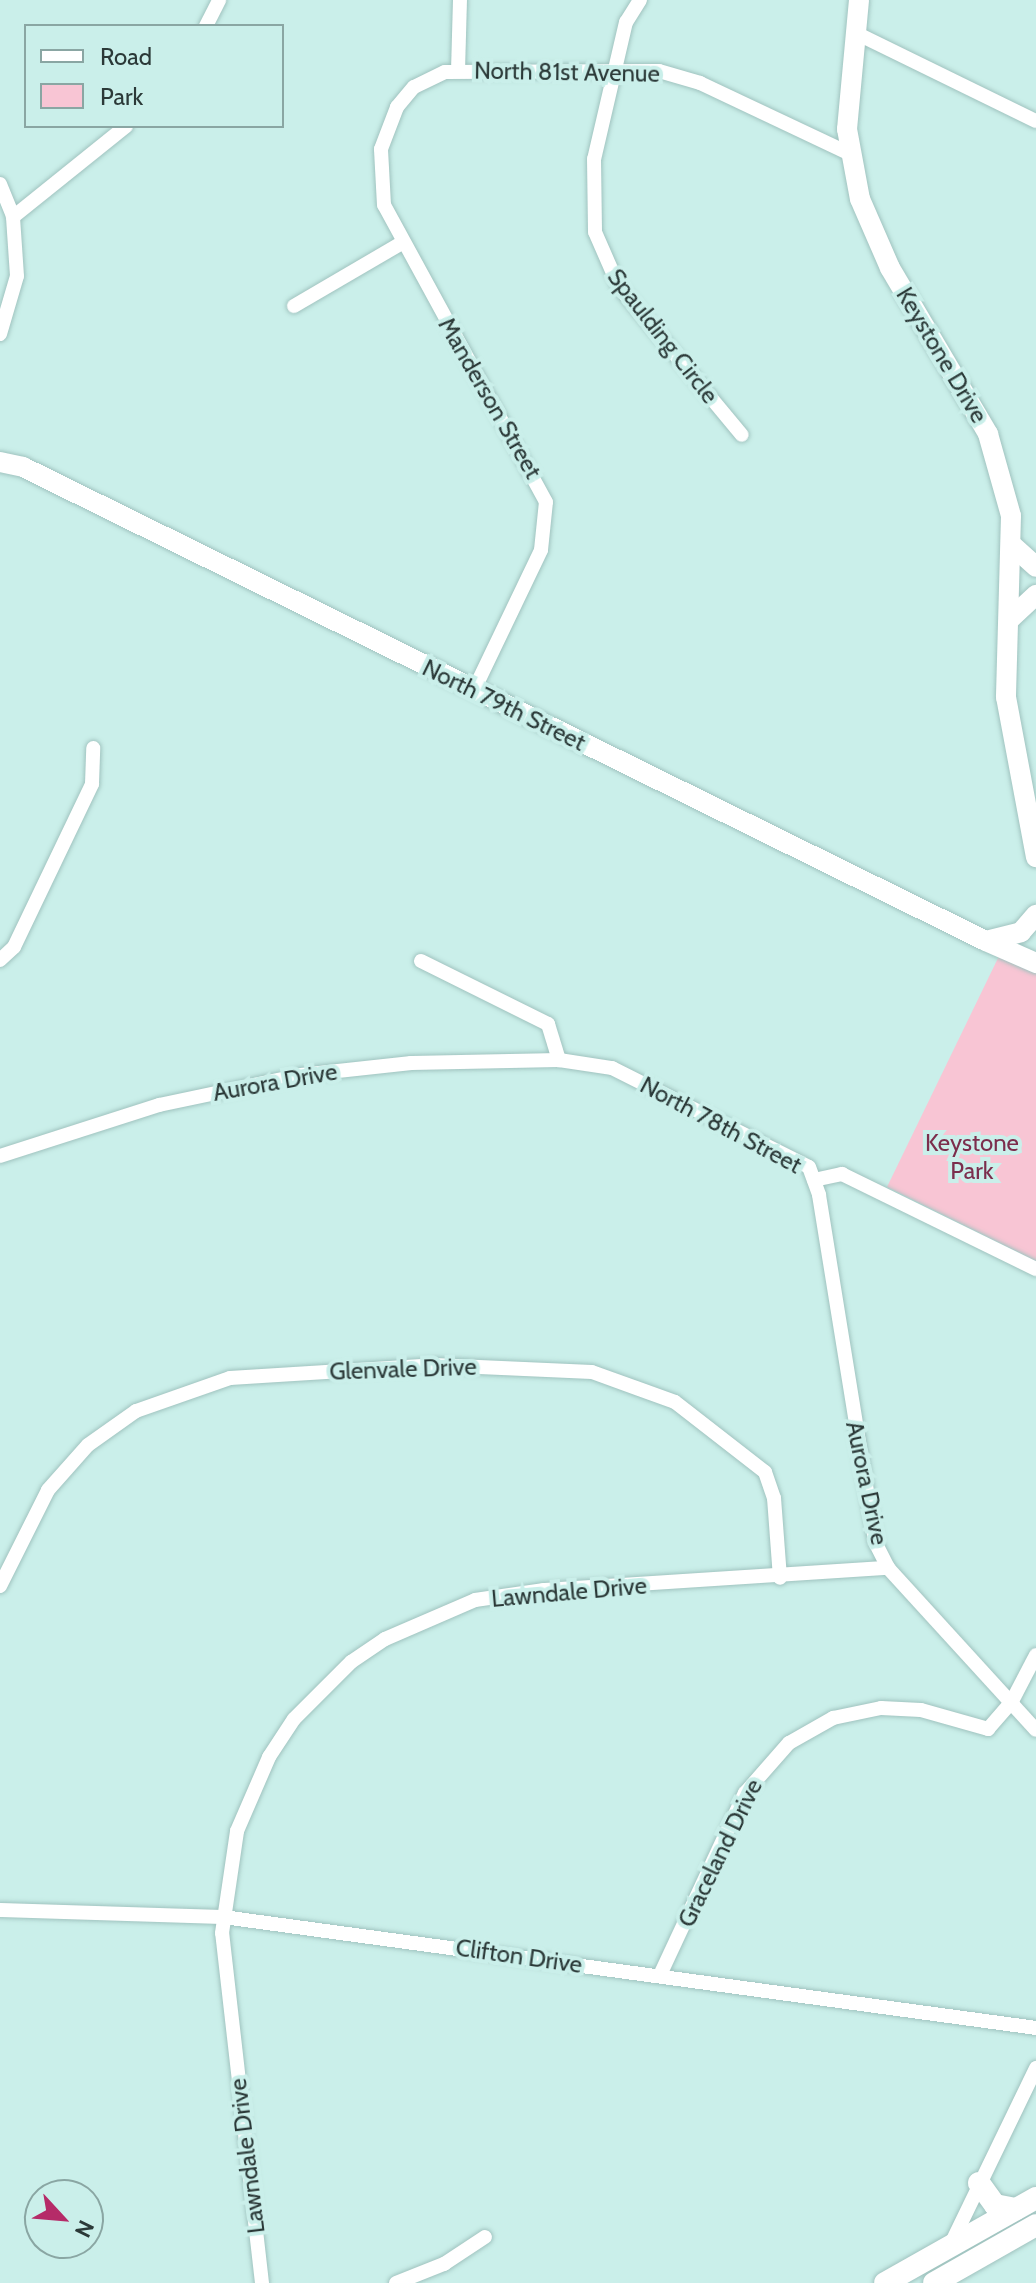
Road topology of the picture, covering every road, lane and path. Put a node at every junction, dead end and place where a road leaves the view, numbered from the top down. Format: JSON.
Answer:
{"nodes":[{"id":1,"x":219,"y":0,"type":"edge"},
{"id":2,"x":460,"y":0,"type":"edge"},
{"id":3,"x":640,"y":0,"type":"edge"},
{"id":4,"x":859,"y":0,"type":"edge"},
{"id":5,"x":207,"y":24,"type":"edge"},
{"id":6,"x":856,"y":33,"type":"junction"},
{"id":7,"x":458,"y":71,"type":"junction"},
{"id":8,"x":615,"y":71,"type":"junction"},
{"id":9,"x":1036,"y":121,"type":"edge"},
{"id":10,"x":124,"y":128,"type":"edge"},
{"id":11,"x":850,"y":154,"type":"junction"},
{"id":12,"x":0,"y":184,"type":"edge"},
{"id":13,"x":13,"y":217,"type":"junction"},
{"id":14,"x":402,"y":243,"type":"junction"},
{"id":15,"x":294,"y":306,"type":"dead end"},
{"id":16,"x":0,"y":334,"type":"edge"},
{"id":17,"x":742,"y":435,"type":"dead end"},
{"id":18,"x":0,"y":451,"type":"edge"},
{"id":19,"x":0,"y":462,"type":"edge"},
{"id":20,"x":23,"y":467,"type":"junction"},
{"id":21,"x":1013,"y":546,"type":"junction"},
{"id":22,"x":1036,"y":567,"type":"edge"},
{"id":23,"x":1036,"y":595,"type":"edge"},
{"id":24,"x":1009,"y":620,"type":"junction"},
{"id":25,"x":474,"y":690,"type":"junction"},
{"id":26,"x":93,"y":748,"type":"dead end"},
{"id":27,"x":1028,"y":779,"type":"edge"},
{"id":28,"x":1036,"y":857,"type":"edge"},
{"id":29,"x":1036,"y":915,"type":"edge"},
{"id":30,"x":986,"y":941,"type":"junction"},
{"id":31,"x":0,"y":960,"type":"edge"},
{"id":32,"x":421,"y":961,"type":"dead end"},
{"id":33,"x":1036,"y":963,"type":"edge"},
{"id":34,"x":559,"y":1060,"type":"junction"},
{"id":35,"x":0,"y":1156,"type":"edge"},
{"id":36,"x":814,"y":1180,"type":"junction"},
{"id":37,"x":1036,"y":1269,"type":"edge"},
{"id":38,"x":888,"y":1568,"type":"junction"},
{"id":39,"x":780,"y":1578,"type":"junction"},
{"id":40,"x":0,"y":1586,"type":"edge"},
{"id":41,"x":1036,"y":1655,"type":"edge"},
{"id":42,"x":1011,"y":1703,"type":"junction"},
{"id":43,"x":1036,"y":1730,"type":"edge"},
{"id":44,"x":0,"y":1910,"type":"edge"},
{"id":45,"x":223,"y":1917,"type":"junction"},
{"id":46,"x":660,"y":1975,"type":"junction"},
{"id":47,"x":1036,"y":2028,"type":"edge"},
{"id":48,"x":1036,"y":2068,"type":"edge"},
{"id":49,"x":979,"y":2183,"type":"junction"},
{"id":50,"x":1026,"y":2203,"type":"edge"},
{"id":51,"x":1036,"y":2225,"type":"edge"},
{"id":52,"x":485,"y":2237,"type":"dead end"},
{"id":53,"x":950,"y":2246,"type":"junction"},
{"id":54,"x":942,"y":2279,"type":"edge"},
{"id":55,"x":262,"y":2283,"type":"edge"},
{"id":56,"x":396,"y":2283,"type":"edge"},
{"id":57,"x":885,"y":2283,"type":"edge"}],
"edges":[{"from":1,"to":5,"type":"street"},
{"from":2,"to":7,"type":"street"},
{"from":3,"to":8,"type":"street","name":"Spaulding Circle"},
{"from":4,"to":6,"type":"street","name":"Keystone Drive"},
{"from":6,"to":9,"type":"street"},
{"from":6,"to":11,"type":"street","name":"Keystone Drive"},
{"from":7,"to":8,"type":"street","name":"North 81st Avenue"},
{"from":7,"to":14,"type":"street","name":"North 81st Avenue"},
{"from":8,"to":11,"type":"street","name":"North 81st Avenue"},
{"from":8,"to":17,"type":"street","name":"Spaulding Circle"},
{"from":10,"to":13,"type":"street"},
{"from":11,"to":21,"type":"street","name":"Keystone Drive"},
{"from":12,"to":13,"type":"street"},
{"from":13,"to":16,"type":"street"},
{"from":14,"to":15,"type":"street"},
{"from":14,"to":25,"type":"street","name":"Manderson Street"},
{"from":18,"to":20,"type":"street","name":"North 79th Street"},
{"from":19,"to":20,"type":"street","name":"North 79th Street"},
{"from":20,"to":25,"type":"street","name":"North 79th Street"},
{"from":21,"to":22,"type":"street"},
{"from":21,"to":24,"type":"street","name":"Keystone Drive"},
{"from":23,"to":24,"type":"street"},
{"from":24,"to":27,"type":"street","name":"Keystone Drive"},
{"from":25,"to":30,"type":"street","name":"North 79th Street"},
{"from":26,"to":31,"type":"street"},
{"from":27,"to":28,"type":"street","name":"Keystone Drive"},
{"from":29,"to":30,"type":"street"},
{"from":30,"to":33,"type":"street","name":"North 79th Street"},
{"from":32,"to":34,"type":"street"},
{"from":34,"to":35,"type":"street","name":"Aurora Drive"},
{"from":34,"to":36,"type":"street","name":"North 78th Street"},
{"from":36,"to":37,"type":"street","name":"North 78th Street"},
{"from":36,"to":38,"type":"street","name":"Aurora Drive"},
{"from":38,"to":39,"type":"street","name":"Lawndale Drive"},
{"from":38,"to":42,"type":"street","name":"Aurora Drive"},
{"from":39,"to":40,"type":"street","name":"Glenvale Drive"},
{"from":39,"to":45,"type":"street","name":"Lawndale Drive"},
{"from":41,"to":42,"type":"street"},
{"from":42,"to":43,"type":"street","name":"Aurora Drive"},
{"from":42,"to":46,"type":"street","name":"Graceland Drive"},
{"from":44,"to":45,"type":"street","name":"Clifton Drive"},
{"from":45,"to":46,"type":"street","name":"Clifton Drive"},
{"from":45,"to":55,"type":"street","name":"Lawndale Drive"},
{"from":46,"to":47,"type":"street","name":"Clifton Drive"},
{"from":48,"to":49,"type":"street"},
{"from":49,"to":50,"type":"main road"},
{"from":49,"to":53,"type":"street"},
{"from":50,"to":53,"type":"main road"},
{"from":51,"to":54,"type":"main road"},
{"from":52,"to":56,"type":"street"},
{"from":53,"to":54,"type":"street"},
{"from":53,"to":57,"type":"main road"}]}
